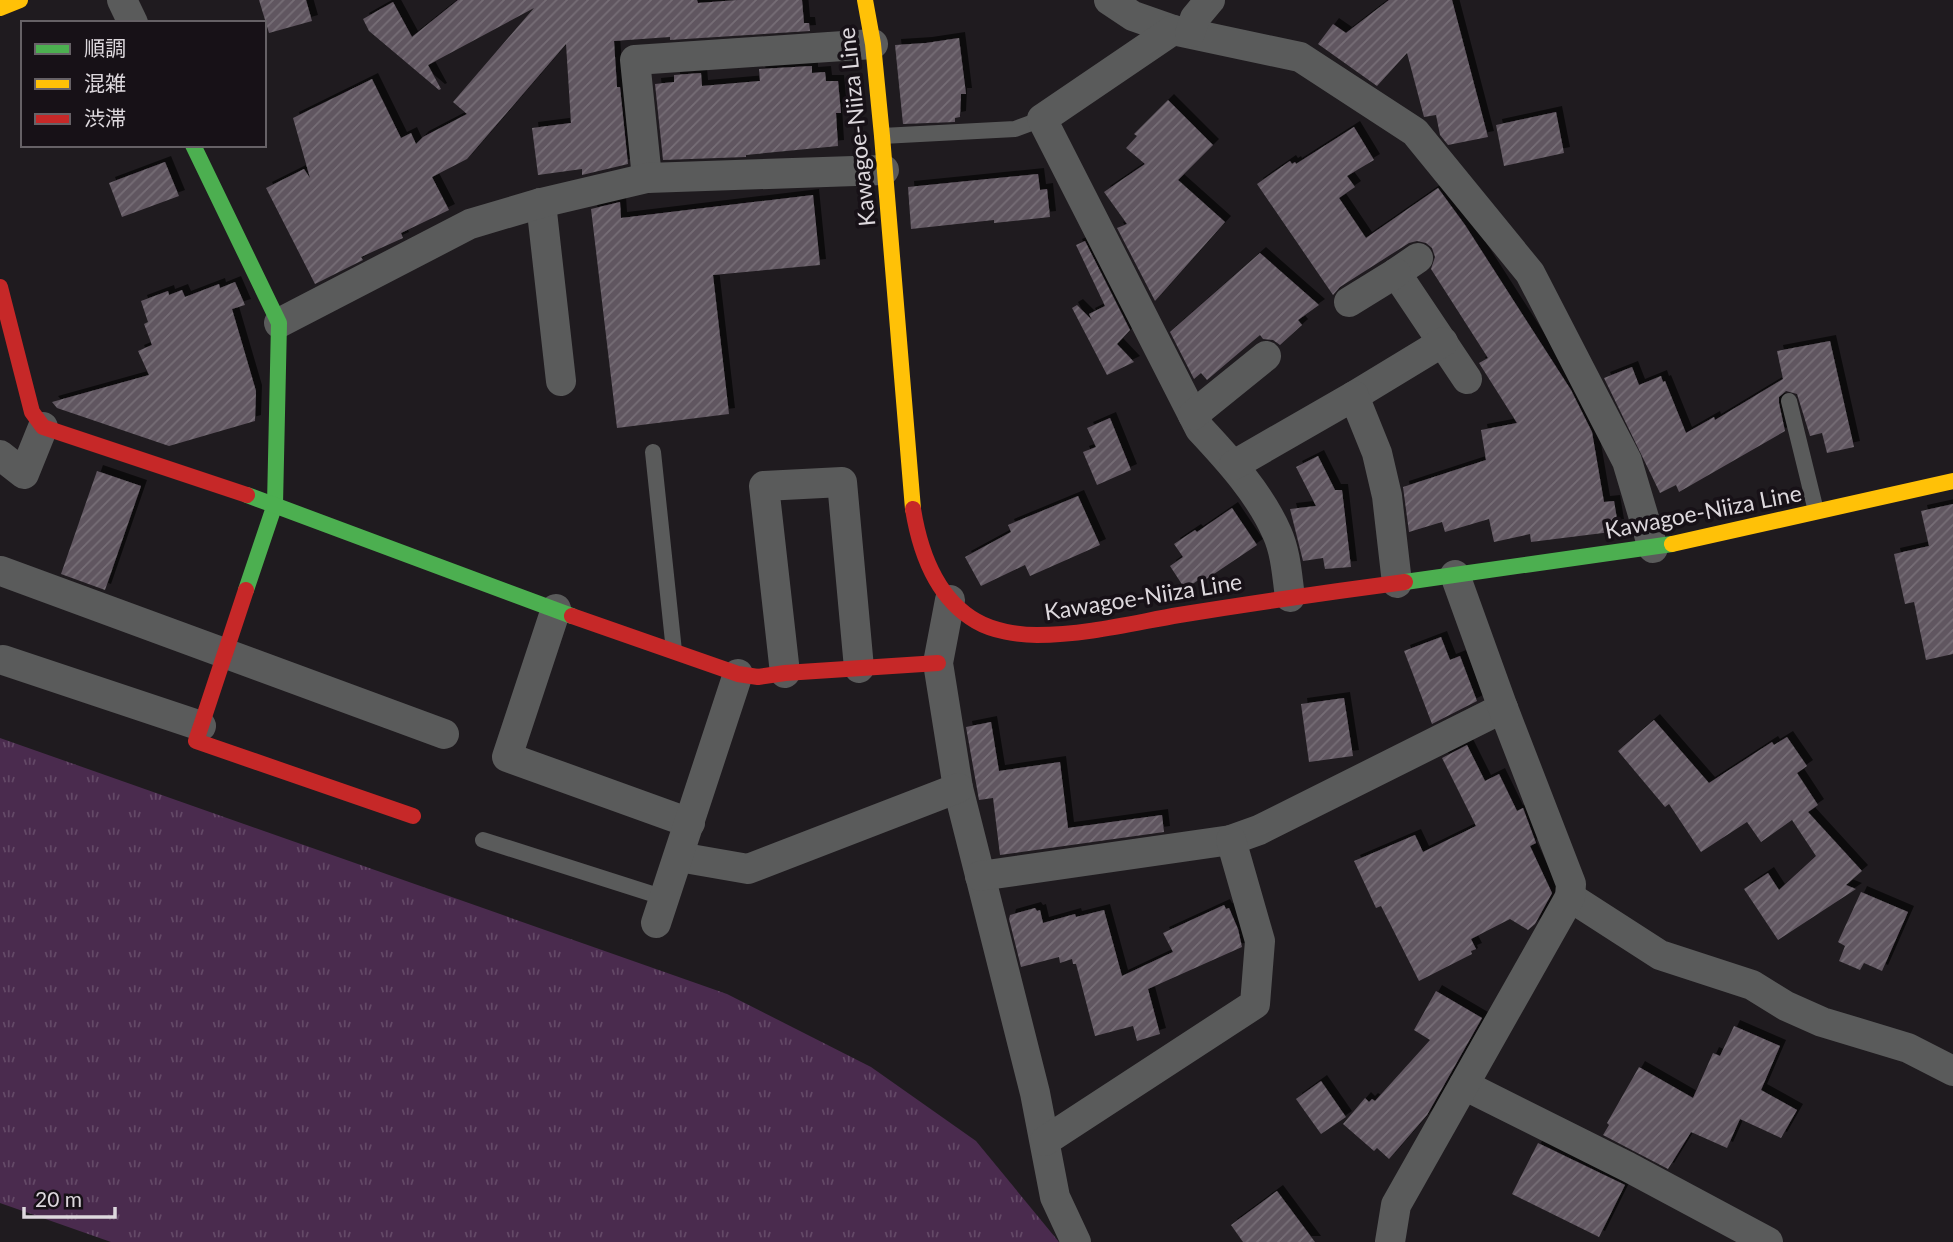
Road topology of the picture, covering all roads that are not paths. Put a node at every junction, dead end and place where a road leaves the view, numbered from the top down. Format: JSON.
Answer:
{"nodes":[{"id":1,"x":20,"y":0,"type":"edge"},
{"id":2,"x":122,"y":0,"type":"edge"},
{"id":3,"x":865,"y":0,"type":"edge"},
{"id":4,"x":1110,"y":0,"type":"edge"},
{"id":5,"x":1210,"y":0,"type":"edge"},
{"id":6,"x":0,"y":8,"type":"edge"},
{"id":7,"x":132,"y":21,"type":"edge"},
{"id":8,"x":1181,"y":32,"type":"junction"},
{"id":9,"x":873,"y":44,"type":"junction"},
{"id":10,"x":1042,"y":119,"type":"junction"},
{"id":11,"x":882,"y":135,"type":"junction"},
{"id":12,"x":193,"y":147,"type":"edge"},
{"id":13,"x":884,"y":170,"type":"junction"},
{"id":14,"x":647,"y":178,"type":"junction"},
{"id":15,"x":541,"y":204,"type":"junction"},
{"id":16,"x":0,"y":287,"type":"edge"},
{"id":17,"x":1349,"y":302,"type":"dead end"},
{"id":18,"x":279,"y":323,"type":"junction"},
{"id":19,"x":1443,"y":342,"type":"junction"},
{"id":20,"x":1266,"y":356,"type":"dead end"},
{"id":21,"x":1468,"y":380,"type":"dead end"},
{"id":22,"x":561,"y":381,"type":"dead end"},
{"id":23,"x":1354,"y":396,"type":"junction"},
{"id":24,"x":1790,"y":401,"type":"dead end"},
{"id":25,"x":1193,"y":415,"type":"junction"},
{"id":26,"x":43,"y":427,"type":"junction"},
{"id":27,"x":653,"y":452,"type":"dead end"},
{"id":28,"x":0,"y":455,"type":"edge"},
{"id":29,"x":1234,"y":465,"type":"junction"},
{"id":30,"x":1953,"y":481,"type":"edge"},
{"id":31,"x":275,"y":504,"type":"junction"},
{"id":32,"x":1816,"y":511,"type":"junction"},
{"id":33,"x":1653,"y":548,"type":"junction"},
{"id":34,"x":1,"y":571,"type":"edge"},
{"id":35,"x":1455,"y":575,"type":"junction"},
{"id":36,"x":1397,"y":583,"type":"junction"},
{"id":37,"x":1290,"y":597,"type":"junction"},
{"id":38,"x":950,"y":600,"type":"junction"},
{"id":39,"x":556,"y":610,"type":"junction"},
{"id":40,"x":674,"y":651,"type":"junction"},
{"id":41,"x":226,"y":653,"type":"junction"},
{"id":42,"x":3,"y":660,"type":"dead end"},
{"id":43,"x":938,"y":663,"type":"junction"},
{"id":44,"x":859,"y":668,"type":"junction"},
{"id":45,"x":785,"y":673,"type":"junction"},
{"id":46,"x":738,"y":674,"type":"junction"},
{"id":47,"x":1503,"y":708,"type":"junction"},
{"id":48,"x":201,"y":726,"type":"junction"},
{"id":49,"x":444,"y":734,"type":"dead end"},
{"id":50,"x":958,"y":788,"type":"junction"},
{"id":51,"x":413,"y":816,"type":"dead end"},
{"id":52,"x":690,"y":822,"type":"junction"},
{"id":53,"x":482,"y":840,"type":"dead end"},
{"id":54,"x":1231,"y":840,"type":"junction"},
{"id":55,"x":679,"y":857,"type":"junction"},
{"id":56,"x":980,"y":876,"type":"junction"},
{"id":57,"x":1570,"y":897,"type":"junction"},
{"id":58,"x":660,"y":911,"type":"joint"},
{"id":59,"x":1953,"y":1071,"type":"edge"},
{"id":60,"x":1464,"y":1086,"type":"junction"},
{"id":61,"x":1045,"y":1141,"type":"junction"},
{"id":62,"x":1076,"y":1242,"type":"edge"},
{"id":63,"x":1390,"y":1242,"type":"edge"},
{"id":64,"x":1768,"y":1242,"type":"edge"}],
"edges":[{"from":1,"to":6,"type":"street"},
{"from":2,"to":7,"type":"street"},
{"from":3,"to":9,"type":"street","name":"Kawagoe-Niiza Line"},
{"from":4,"to":8,"type":"street"},
{"from":5,"to":8,"type":"street"},
{"from":8,"to":10,"type":"street"},
{"from":8,"to":33,"type":"street"},
{"from":9,"to":11,"type":"street","name":"Kawagoe-Niiza Line"},
{"from":9,"to":14,"type":"street"},
{"from":10,"to":11,"type":"lane"},
{"from":10,"to":25,"type":"street"},
{"from":11,"to":13,"type":"street","name":"Kawagoe-Niiza Line"},
{"from":12,"to":18,"type":"street"},
{"from":13,"to":14,"type":"street"},
{"from":13,"to":38,"type":"street","name":"Kawagoe-Niiza Line"},
{"from":14,"to":15,"type":"street"},
{"from":15,"to":18,"type":"street"},
{"from":15,"to":22,"type":"street"},
{"from":16,"to":26,"type":"street"},
{"from":17,"to":19,"type":"street"},
{"from":18,"to":31,"type":"street"},
{"from":19,"to":21,"type":"street"},
{"from":19,"to":23,"type":"street"},
{"from":20,"to":25,"type":"street"},
{"from":23,"to":29,"type":"street"},
{"from":23,"to":36,"type":"street"},
{"from":24,"to":32,"type":"lane"},
{"from":25,"to":29,"type":"street"},
{"from":26,"to":28,"type":"street"},
{"from":26,"to":31,"type":"street"},
{"from":27,"to":40,"type":"lane"},
{"from":29,"to":37,"type":"street"},
{"from":30,"to":32,"type":"street","name":"Kawagoe-Niiza Line"},
{"from":31,"to":39,"type":"street"},
{"from":31,"to":41,"type":"street"},
{"from":32,"to":33,"type":"street","name":"Kawagoe-Niiza Line"},
{"from":33,"to":35,"type":"street","name":"Kawagoe-Niiza Line"},
{"from":34,"to":41,"type":"street"},
{"from":35,"to":36,"type":"street","name":"Kawagoe-Niiza Line"},
{"from":35,"to":47,"type":"street"},
{"from":36,"to":37,"type":"street","name":"Kawagoe-Niiza Line"},
{"from":37,"to":38,"type":"street","name":"Kawagoe-Niiza Line"},
{"from":38,"to":43,"type":"street"},
{"from":39,"to":40,"type":"street"},
{"from":39,"to":52,"type":"street"},
{"from":40,"to":46,"type":"street"},
{"from":41,"to":48,"type":"street"},
{"from":41,"to":49,"type":"street"},
{"from":42,"to":48,"type":"street"},
{"from":43,"to":44,"type":"street"},
{"from":43,"to":50,"type":"street"},
{"from":44,"to":45,"type":"street"},
{"from":44,"to":45,"type":"street"},
{"from":45,"to":46,"type":"street"},
{"from":46,"to":52,"type":"street"},
{"from":47,"to":54,"type":"street"},
{"from":47,"to":57,"type":"street"},
{"from":48,"to":51,"type":"street"},
{"from":50,"to":55,"type":"street"},
{"from":50,"to":56,"type":"street"},
{"from":52,"to":55,"type":"street"},
{"from":53,"to":58,"type":"lane"},
{"from":54,"to":56,"type":"street"},
{"from":54,"to":61,"type":"street"},
{"from":55,"to":58,"type":"street"},
{"from":56,"to":61,"type":"street"},
{"from":57,"to":59,"type":"street"},
{"from":57,"to":60,"type":"street"},
{"from":60,"to":63,"type":"street"},
{"from":60,"to":64,"type":"street"},
{"from":61,"to":62,"type":"street"}]}
